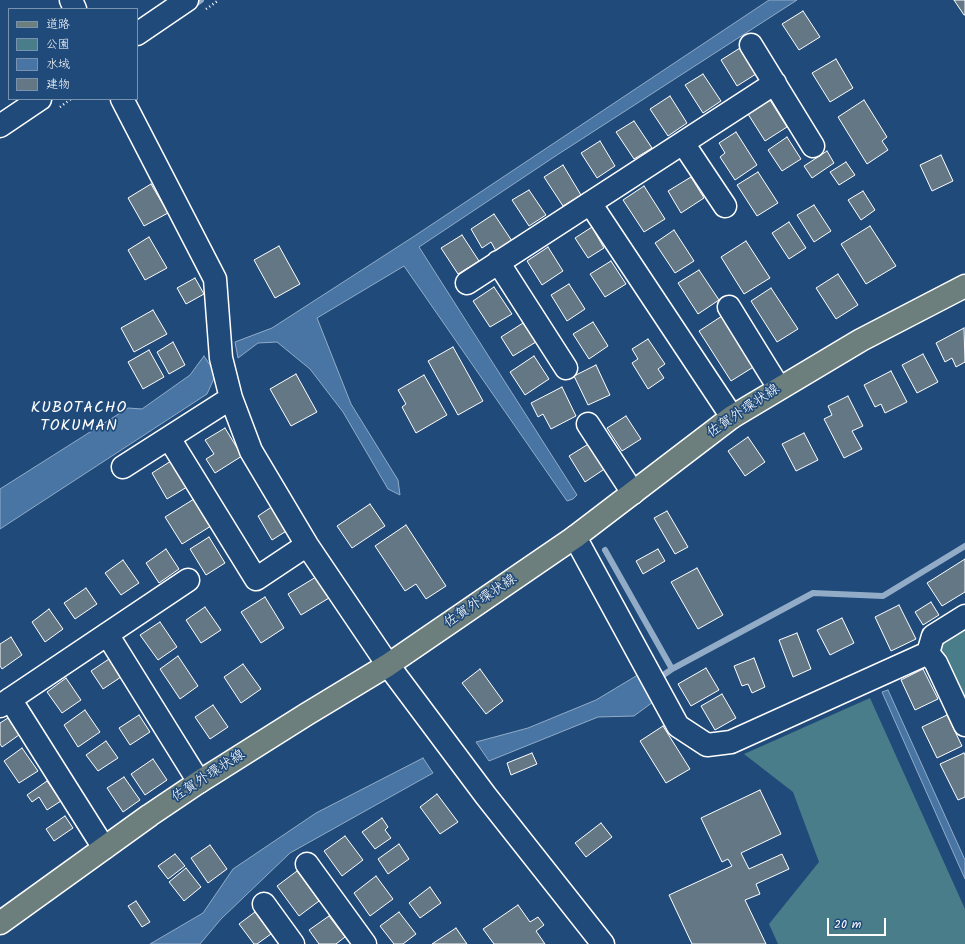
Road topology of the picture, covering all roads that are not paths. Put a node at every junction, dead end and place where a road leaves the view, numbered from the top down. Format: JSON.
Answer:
{"nodes":[{"id":1,"x":188,"y":0,"type":"edge"},
{"id":2,"x":138,"y":33,"type":"edge"},
{"id":3,"x":752,"y":45,"type":"dead end"},
{"id":4,"x":775,"y":83,"type":"junction"},
{"id":5,"x":39,"y":100,"type":"edge"},
{"id":6,"x":123,"y":100,"type":"edge"},
{"id":7,"x":0,"y":126,"type":"edge"},
{"id":8,"x":683,"y":143,"type":"junction"},
{"id":9,"x":813,"y":146,"type":"dead end"},
{"id":10,"x":590,"y":203,"type":"junction"},
{"id":11,"x":725,"y":206,"type":"dead end"},
{"id":12,"x":498,"y":262,"type":"junction"},
{"id":13,"x":467,"y":283,"type":"dead end"},
{"id":14,"x":965,"y":286,"type":"edge"},
{"id":15,"x":729,"y":306,"type":"dead end"},
{"id":16,"x":566,"y":368,"type":"dead end"},
{"id":17,"x":779,"y":388,"type":"junction"},
{"id":18,"x":231,"y":398,"type":"junction"},
{"id":19,"x":732,"y":417,"type":"junction"},
{"id":20,"x":588,"y":424,"type":"dead end"},
{"id":21,"x":169,"y":438,"type":"junction"},
{"id":22,"x":123,"y":467,"type":"dead end"},
{"id":23,"x":633,"y":493,"type":"junction"},
{"id":24,"x":575,"y":537,"type":"junction"},
{"id":25,"x":307,"y":545,"type":"junction"},
{"id":26,"x":188,"y":580,"type":"dead end"},
{"id":27,"x":965,"y":616,"type":"edge"},
{"id":28,"x":107,"y":634,"type":"junction"},
{"id":29,"x":928,"y":653,"type":"junction"},
{"id":30,"x":388,"y":665,"type":"junction"},
{"id":31,"x":5,"y":703,"type":"edge"},
{"id":32,"x":965,"y":725,"type":"edge"},
{"id":33,"x":200,"y":782,"type":"junction"},
{"id":34,"x":104,"y":848,"type":"junction"},
{"id":35,"x":307,"y":864,"type":"dead end"},
{"id":36,"x":264,"y":904,"type":"dead end"},
{"id":37,"x":0,"y":923,"type":"edge"},
{"id":38,"x":293,"y":944,"type":"edge"},
{"id":39,"x":365,"y":944,"type":"edge"},
{"id":40,"x":603,"y":944,"type":"edge"}],
"edges":[{"from":1,"to":2,"type":"street"},
{"from":3,"to":4,"type":"street"},
{"from":4,"to":8,"type":"street"},
{"from":4,"to":9,"type":"street"},
{"from":5,"to":7,"type":"street"},
{"from":6,"to":18,"type":"street"},
{"from":8,"to":10,"type":"street"},
{"from":8,"to":11,"type":"street"},
{"from":10,"to":12,"type":"street"},
{"from":10,"to":19,"type":"street"},
{"from":12,"to":13,"type":"street"},
{"from":12,"to":16,"type":"street"},
{"from":14,"to":17,"type":"main road","name":"佐賀外環状線"},
{"from":15,"to":17,"type":"street"},
{"from":17,"to":19,"type":"main road","name":"佐賀外環状線"},
{"from":18,"to":21,"type":"street"},
{"from":18,"to":25,"type":"street"},
{"from":19,"to":23,"type":"main road","name":"佐賀外環状線"},
{"from":20,"to":23,"type":"street"},
{"from":21,"to":22,"type":"street"},
{"from":21,"to":25,"type":"street"},
{"from":23,"to":24,"type":"main road","name":"佐賀外環状線"},
{"from":24,"to":29,"type":"street"},
{"from":24,"to":30,"type":"main road","name":"佐賀外環状線"},
{"from":25,"to":30,"type":"street"},
{"from":26,"to":28,"type":"street"},
{"from":27,"to":29,"type":"street"},
{"from":28,"to":31,"type":"street"},
{"from":28,"to":33,"type":"street"},
{"from":29,"to":32,"type":"street"},
{"from":30,"to":33,"type":"main road","name":"佐賀外環状線"},
{"from":30,"to":40,"type":"street"},
{"from":31,"to":34,"type":"street"},
{"from":33,"to":34,"type":"main road","name":"佐賀外環状線"},
{"from":34,"to":37,"type":"main road","name":"佐賀外環状線"},
{"from":35,"to":39,"type":"street"},
{"from":36,"to":38,"type":"street"}]}
